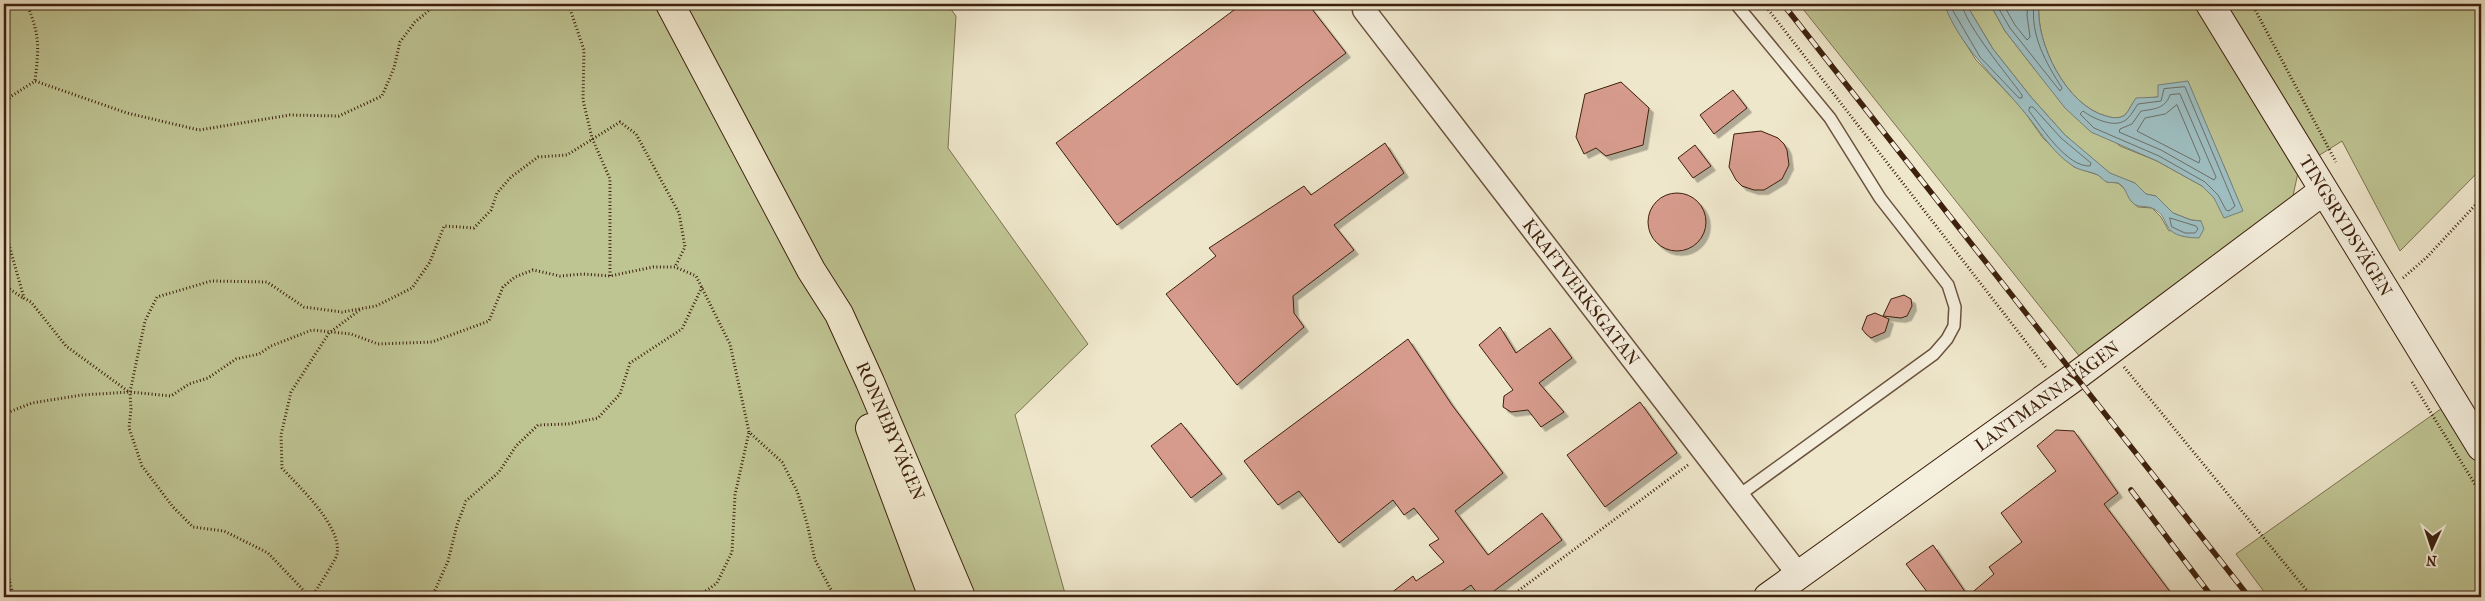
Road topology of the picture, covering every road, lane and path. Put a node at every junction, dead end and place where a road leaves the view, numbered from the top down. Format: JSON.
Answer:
{"nodes":[{"id":1,"x":27,"y":4,"type":"edge"},
{"id":2,"x":437,"y":4,"type":"edge"},
{"id":3,"x":562,"y":4,"type":"edge"},
{"id":4,"x":670,"y":4,"type":"edge"},
{"id":5,"x":1736,"y":4,"type":"edge"},
{"id":6,"x":1764,"y":4,"type":"edge"},
{"id":7,"x":2210,"y":4,"type":"edge"},
{"id":8,"x":2252,"y":4,"type":"edge"},
{"id":9,"x":569,"y":5,"type":"edge"},
{"id":10,"x":1369,"y":7,"type":"edge"},
{"id":11,"x":35,"y":81,"type":"junction"},
{"id":12,"x":4,"y":116,"type":"edge"},
{"id":13,"x":592,"y":138,"type":"junction"},
{"id":14,"x":2337,"y":164,"type":"dead end"},
{"id":15,"x":2323,"y":191,"type":"junction"},
{"id":16,"x":2481,"y":200,"type":"edge"},
{"id":17,"x":4,"y":227,"type":"edge"},
{"id":18,"x":675,"y":267,"type":"junction"},
{"id":19,"x":811,"y":270,"type":"junction"},
{"id":20,"x":610,"y":276,"type":"junction"},
{"id":21,"x":4,"y":284,"type":"edge"},
{"id":22,"x":702,"y":286,"type":"junction"},
{"id":23,"x":2386,"y":293,"type":"junction"},
{"id":24,"x":24,"y":298,"type":"junction"},
{"id":25,"x":362,"y":308,"type":"junction"},
{"id":26,"x":328,"y":333,"type":"junction"},
{"id":27,"x":2110,"y":350,"type":"junction"},
{"id":28,"x":2060,"y":386,"type":"junction"},
{"id":29,"x":130,"y":392,"type":"junction"},
{"id":30,"x":4,"y":414,"type":"edge"},
{"id":31,"x":749,"y":432,"type":"junction"},
{"id":32,"x":2481,"y":447,"type":"edge"},
{"id":33,"x":1704,"y":452,"type":"junction"},
{"id":34,"x":1738,"y":496,"type":"junction"},
{"id":35,"x":4,"y":563,"type":"edge"},
{"id":36,"x":1798,"y":574,"type":"junction"},
{"id":37,"x":14,"y":597,"type":"edge"},
{"id":38,"x":311,"y":597,"type":"edge"},
{"id":39,"x":432,"y":597,"type":"edge"},
{"id":40,"x":697,"y":597,"type":"edge"},
{"id":41,"x":835,"y":597,"type":"edge"},
{"id":42,"x":933,"y":597,"type":"edge"},
{"id":43,"x":961,"y":597,"type":"edge"},
{"id":44,"x":1510,"y":597,"type":"edge"},
{"id":45,"x":1768,"y":597,"type":"edge"},
{"id":46,"x":2312,"y":597,"type":"edge"}],
"edges":[{"from":1,"to":11,"type":"path"},
{"from":2,"to":11,"type":"path"},
{"from":3,"to":9,"type":"path"},
{"from":4,"to":19,"type":"main road","name":"RONNEBYVÄGEN"},
{"from":5,"to":34,"type":"lane"},
{"from":6,"to":28,"type":"path"},
{"from":7,"to":15,"type":"street","name":"TINGSRYDSVÄGEN"},
{"from":8,"to":14,"type":"path"},
{"from":9,"to":13,"type":"path"},
{"from":10,"to":33,"type":"street","name":"KRAFTVERKSGATAN"},
{"from":11,"to":12,"type":"path"},
{"from":13,"to":18,"type":"path"},
{"from":13,"to":20,"type":"path"},
{"from":13,"to":25,"type":"path"},
{"from":15,"to":23,"type":"street","name":"TINGSRYDSVÄGEN"},
{"from":15,"to":27,"type":"street","name":"LANTMANNAVÄGEN"},
{"from":16,"to":23,"type":"path"},
{"from":17,"to":24,"type":"path"},
{"from":18,"to":20,"type":"path"},
{"from":18,"to":22,"type":"path"},
{"from":19,"to":42,"type":"main road","name":"RONNEBYVÄGEN"},
{"from":19,"to":43,"type":"main road","name":"RONNEBYVÄGEN"},
{"from":20,"to":26,"type":"path"},
{"from":21,"to":24,"type":"path"},
{"from":22,"to":31,"type":"path"},
{"from":22,"to":39,"type":"path"},
{"from":23,"to":32,"type":"street","name":"TINGSRYDSVÄGEN"},
{"from":24,"to":29,"type":"path"},
{"from":25,"to":26,"type":"path"},
{"from":25,"to":29,"type":"path"},
{"from":26,"to":29,"type":"path"},
{"from":26,"to":38,"type":"path"},
{"from":27,"to":28,"type":"street","name":"LANTMANNAVÄGEN"},
{"from":27,"to":46,"type":"path"},
{"from":28,"to":36,"type":"street","name":"LANTMANNAVÄGEN"},
{"from":29,"to":30,"type":"path"},
{"from":29,"to":38,"type":"path"},
{"from":31,"to":40,"type":"path"},
{"from":31,"to":41,"type":"path"},
{"from":33,"to":34,"type":"street","name":"KRAFTVERKSGATAN"},
{"from":33,"to":44,"type":"path"},
{"from":34,"to":36,"type":"street","name":"KRAFTVERKSGATAN"},
{"from":35,"to":37,"type":"path"},
{"from":36,"to":45,"type":"street","name":"LANTMANNAVÄGEN"}]}
